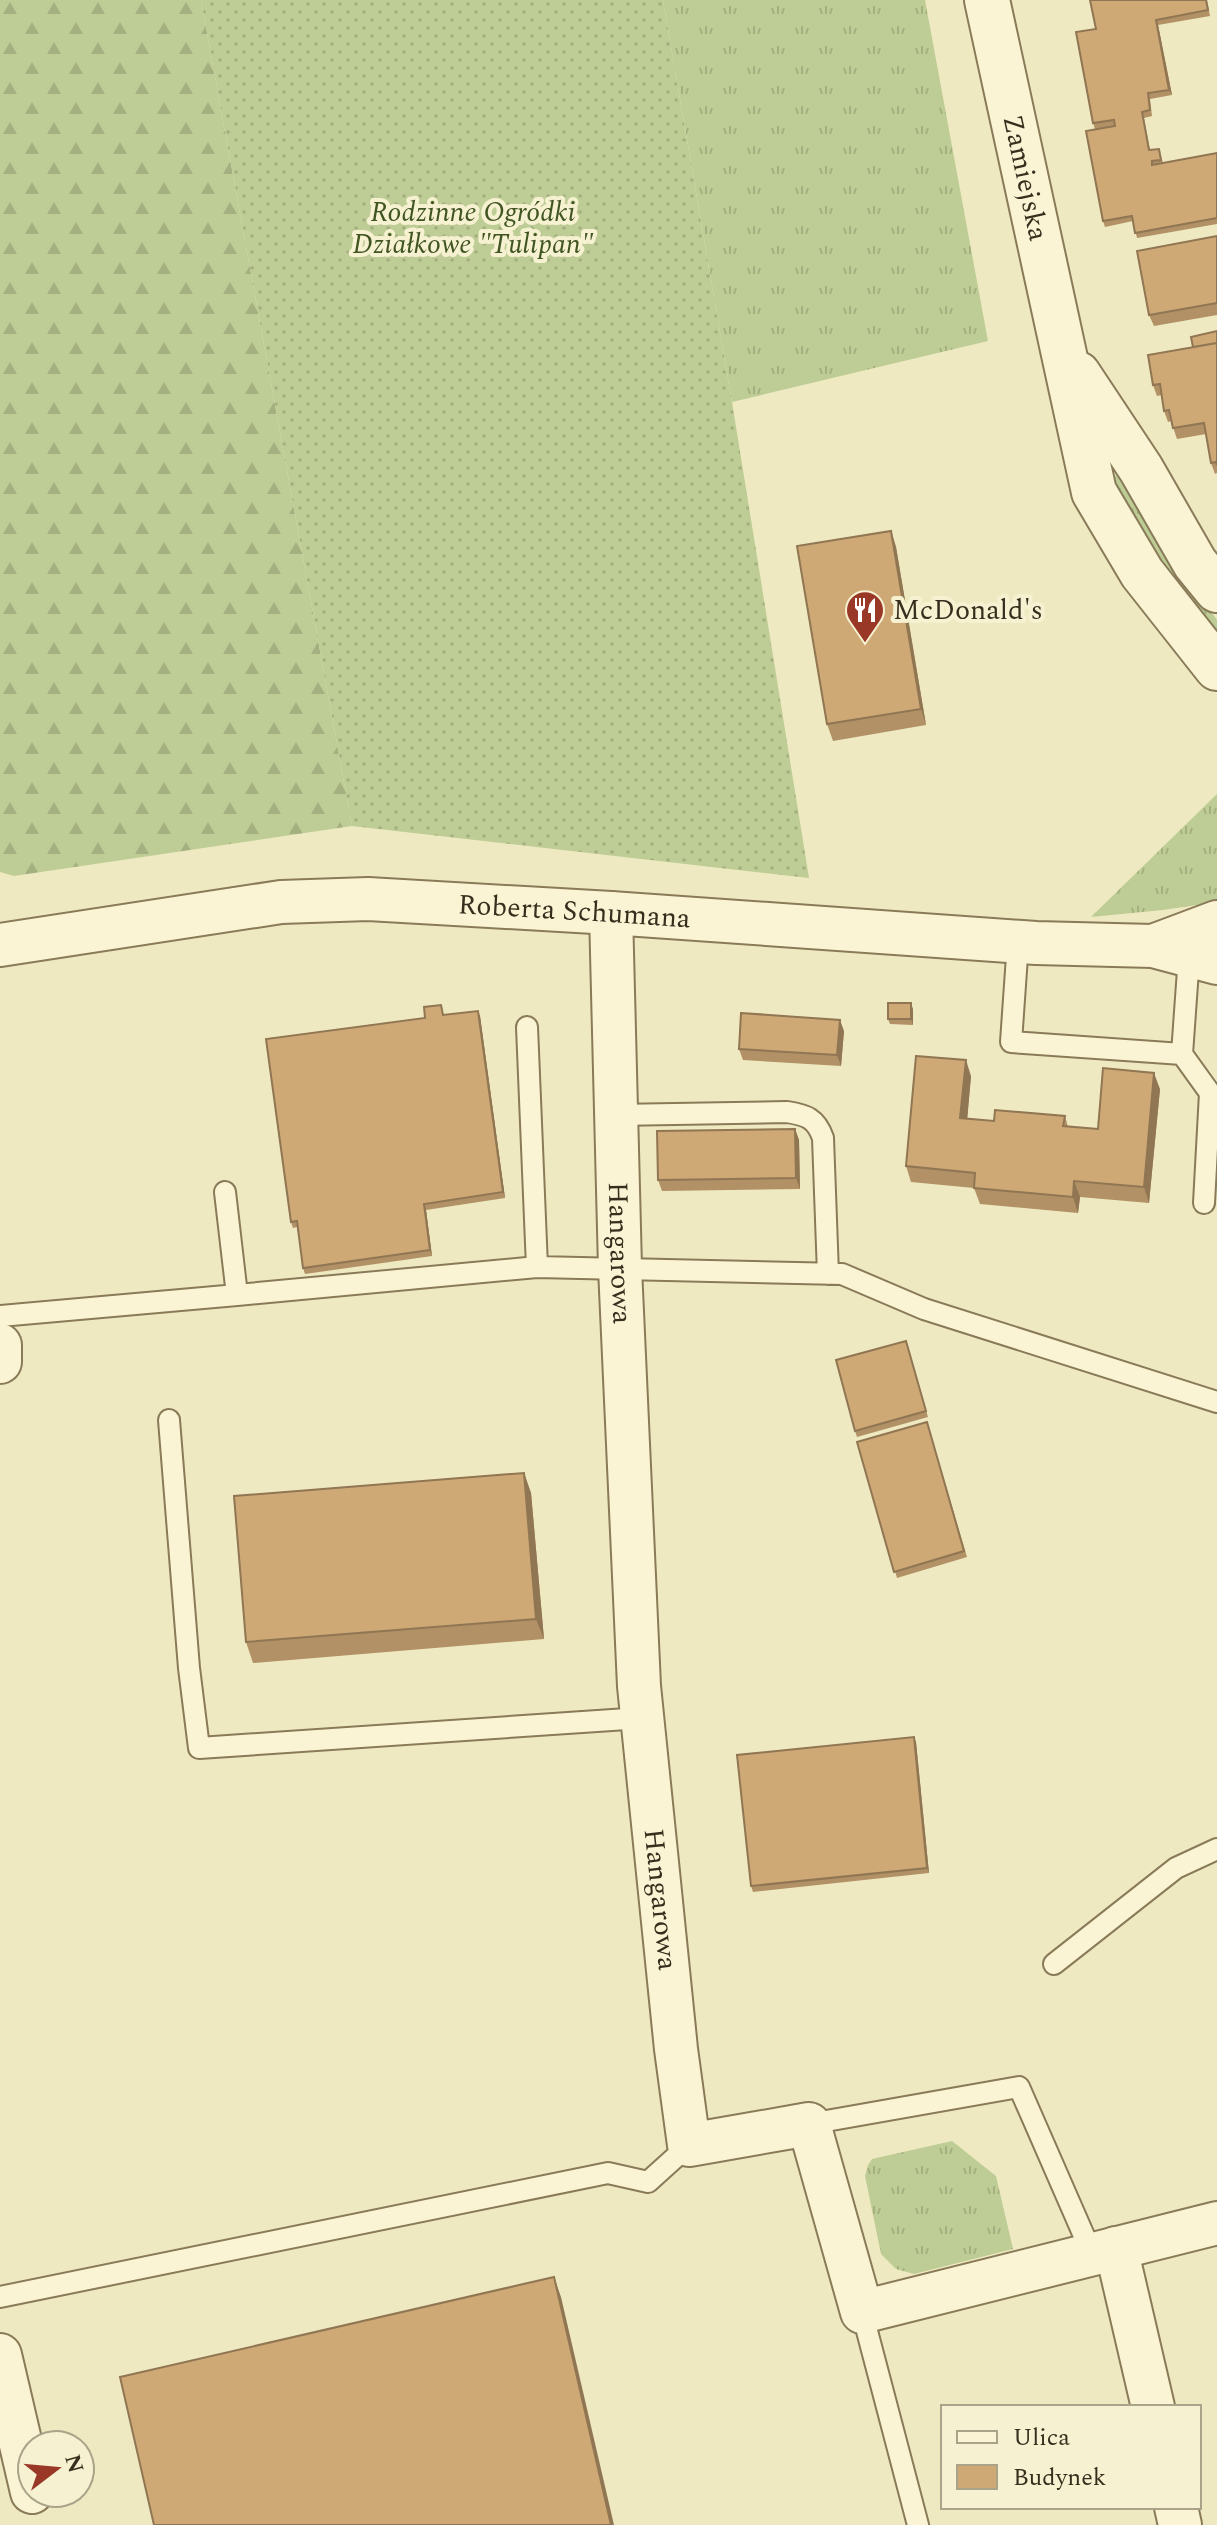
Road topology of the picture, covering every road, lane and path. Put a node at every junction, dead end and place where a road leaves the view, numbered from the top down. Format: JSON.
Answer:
{"nodes":[{"id":1,"x":987,"y":0,"type":"edge"},
{"id":2,"x":1066,"y":356,"type":"junction"},
{"id":3,"x":1217,"y":590,"type":"edge"},
{"id":4,"x":1217,"y":668,"type":"edge"},
{"id":5,"x":611,"y":913,"type":"junction"},
{"id":6,"x":1217,"y":922,"type":"edge"},
{"id":7,"x":1018,"y":942,"type":"junction"},
{"id":8,"x":0,"y":945,"type":"edge"},
{"id":9,"x":1186,"y":955,"type":"edge"},
{"id":10,"x":527,"y":1027,"type":"dead end"},
{"id":11,"x":1182,"y":1054,"type":"junction"},
{"id":12,"x":615,"y":1115,"type":"junction"},
{"id":13,"x":225,"y":1192,"type":"dead end"},
{"id":14,"x":1204,"y":1203,"type":"dead end"},
{"id":15,"x":537,"y":1267,"type":"junction"},
{"id":16,"x":620,"y":1268,"type":"junction"},
{"id":17,"x":828,"y":1274,"type":"junction"},
{"id":18,"x":237,"y":1295,"type":"junction"},
{"id":19,"x":0,"y":1316,"type":"edge"},
{"id":20,"x":0,"y":1345,"type":"edge"},
{"id":21,"x":0,"y":1362,"type":"edge"},
{"id":22,"x":1217,"y":1402,"type":"edge"},
{"id":23,"x":169,"y":1420,"type":"dead end"},
{"id":24,"x":642,"y":1718,"type":"junction"},
{"id":25,"x":1217,"y":1849,"type":"edge"},
{"id":26,"x":1054,"y":1964,"type":"dead end"},
{"id":27,"x":809,"y":2124,"type":"junction"},
{"id":28,"x":689,"y":2145,"type":"junction"},
{"id":29,"x":1217,"y":2223,"type":"edge"},
{"id":30,"x":1104,"y":2251,"type":"junction"},
{"id":31,"x":0,"y":2297,"type":"edge"},
{"id":32,"x":862,"y":2312,"type":"junction"},
{"id":33,"x":0,"y":2355,"type":"edge"},
{"id":34,"x":1152,"y":2405,"type":"edge"},
{"id":35,"x":17,"y":2429,"type":"edge"},
{"id":36,"x":918,"y":2525,"type":"edge"}],
"edges":[{"from":1,"to":2,"type":"street","name":"Zamiejska"},
{"from":2,"to":3,"type":"street","name":"Zamiejska"},
{"from":2,"to":4,"type":"street","name":"Zamiejska"},
{"from":5,"to":7,"type":"street","name":"Roberta Schumana"},
{"from":5,"to":8,"type":"street","name":"Roberta Schumana"},
{"from":5,"to":12,"type":"street","name":"Hangarowa"},
{"from":6,"to":9,"type":"street","name":"Roberta Schumana"},
{"from":7,"to":9,"type":"street","name":"Roberta Schumana"},
{"from":7,"to":11,"type":"lane"},
{"from":9,"to":11,"type":"lane"},
{"from":10,"to":15,"type":"lane"},
{"from":11,"to":14,"type":"lane"},
{"from":12,"to":16,"type":"street","name":"Hangarowa"},
{"from":12,"to":17,"type":"lane"},
{"from":13,"to":18,"type":"lane"},
{"from":15,"to":16,"type":"lane"},
{"from":15,"to":18,"type":"lane"},
{"from":16,"to":17,"type":"lane"},
{"from":16,"to":24,"type":"street","name":"Hangarowa"},
{"from":17,"to":22,"type":"lane"},
{"from":18,"to":19,"type":"lane"},
{"from":20,"to":21,"type":"street"},
{"from":23,"to":24,"type":"lane"},
{"from":24,"to":28,"type":"street","name":"Hangarowa"},
{"from":25,"to":26,"type":"lane"},
{"from":27,"to":28,"type":"street"},
{"from":27,"to":30,"type":"lane"},
{"from":27,"to":32,"type":"street"},
{"from":28,"to":31,"type":"lane"},
{"from":29,"to":30,"type":"street"},
{"from":30,"to":32,"type":"street"},
{"from":30,"to":34,"type":"street"},
{"from":32,"to":36,"type":"lane"},
{"from":33,"to":35,"type":"street"}]}
